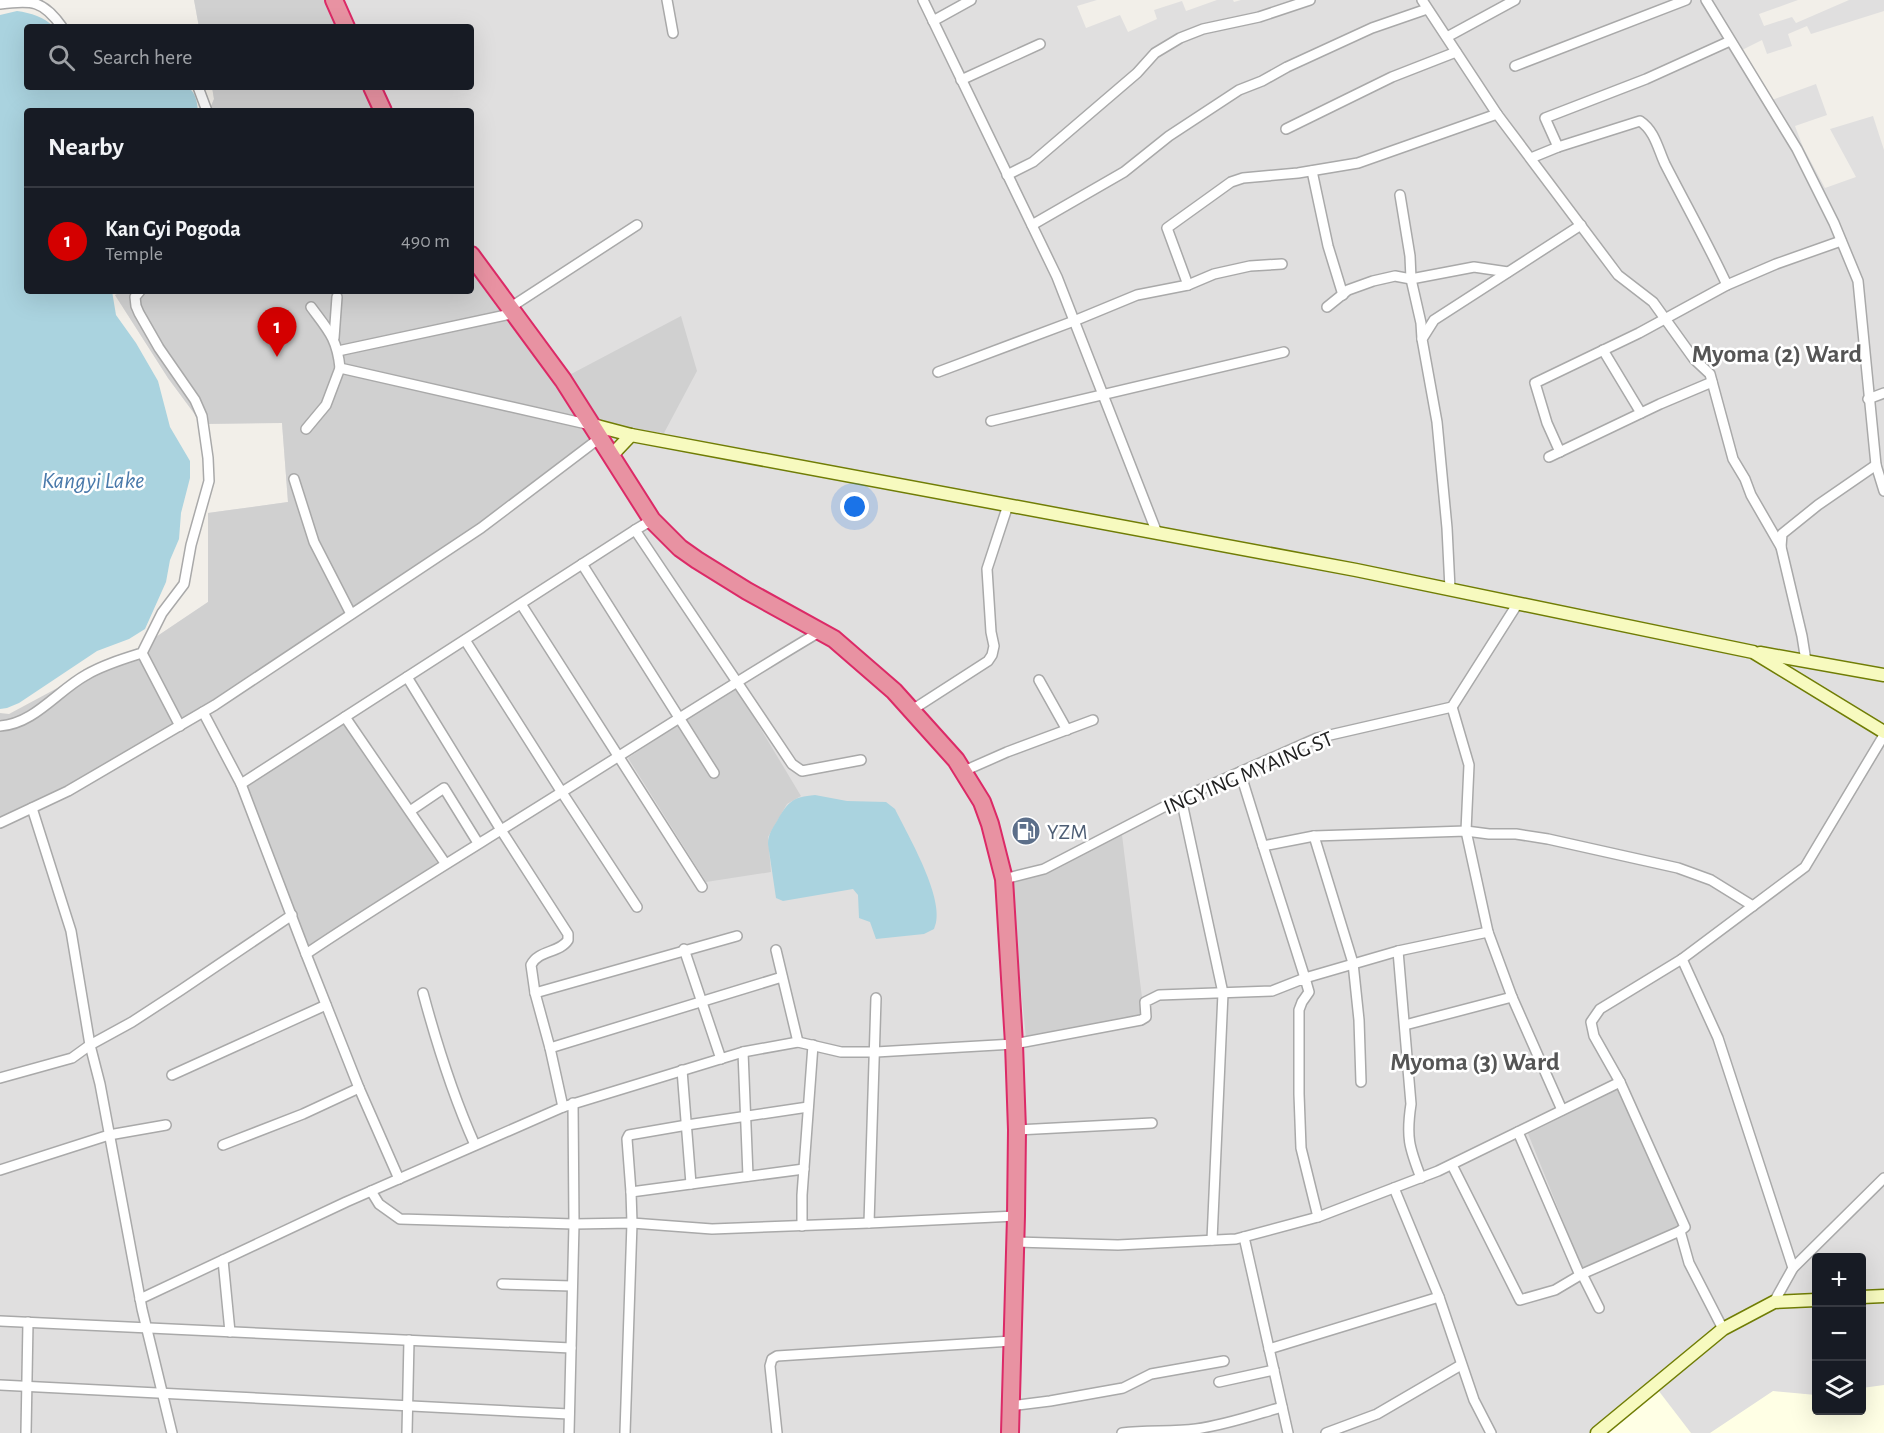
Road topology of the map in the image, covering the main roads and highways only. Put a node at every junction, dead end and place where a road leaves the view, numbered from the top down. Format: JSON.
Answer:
{"nodes":[{"id":1,"x":334,"y":0,"type":"edge"},
{"id":2,"x":345,"y":24,"type":"edge"},
{"id":3,"x":373,"y":90,"type":"edge"},
{"id":4,"x":382,"y":108,"type":"edge"},
{"id":5,"x":474,"y":259,"type":"edge"},
{"id":6,"x":597,"y":431,"type":"junction"},
{"id":7,"x":632,"y":435,"type":"junction"},
{"id":8,"x":612,"y":455,"type":"junction"},
{"id":9,"x":1753,"y":652,"type":"junction"},
{"id":10,"x":1884,"y":675,"type":"edge"},
{"id":11,"x":1884,"y":733,"type":"edge"},
{"id":12,"x":1884,"y":1296,"type":"edge"},
{"id":13,"x":1866,"y":1297,"type":"edge"},
{"id":14,"x":1812,"y":1300,"type":"edge"},
{"id":15,"x":1010,"y":1433,"type":"edge"},
{"id":16,"x":1597,"y":1433,"type":"edge"}],
"edges":[{"from":1,"to":2,"type":"highway"},
{"from":3,"to":4,"type":"highway"},
{"from":5,"to":6,"type":"highway"},
{"from":6,"to":7,"type":"main road"},
{"from":6,"to":8,"type":"highway"},
{"from":7,"to":8,"type":"main road"},
{"from":7,"to":9,"type":"main road"},
{"from":8,"to":15,"type":"highway"},
{"from":9,"to":10,"type":"main road"},
{"from":9,"to":11,"type":"main road"},
{"from":12,"to":13,"type":"main road"},
{"from":14,"to":16,"type":"main road"}]}
